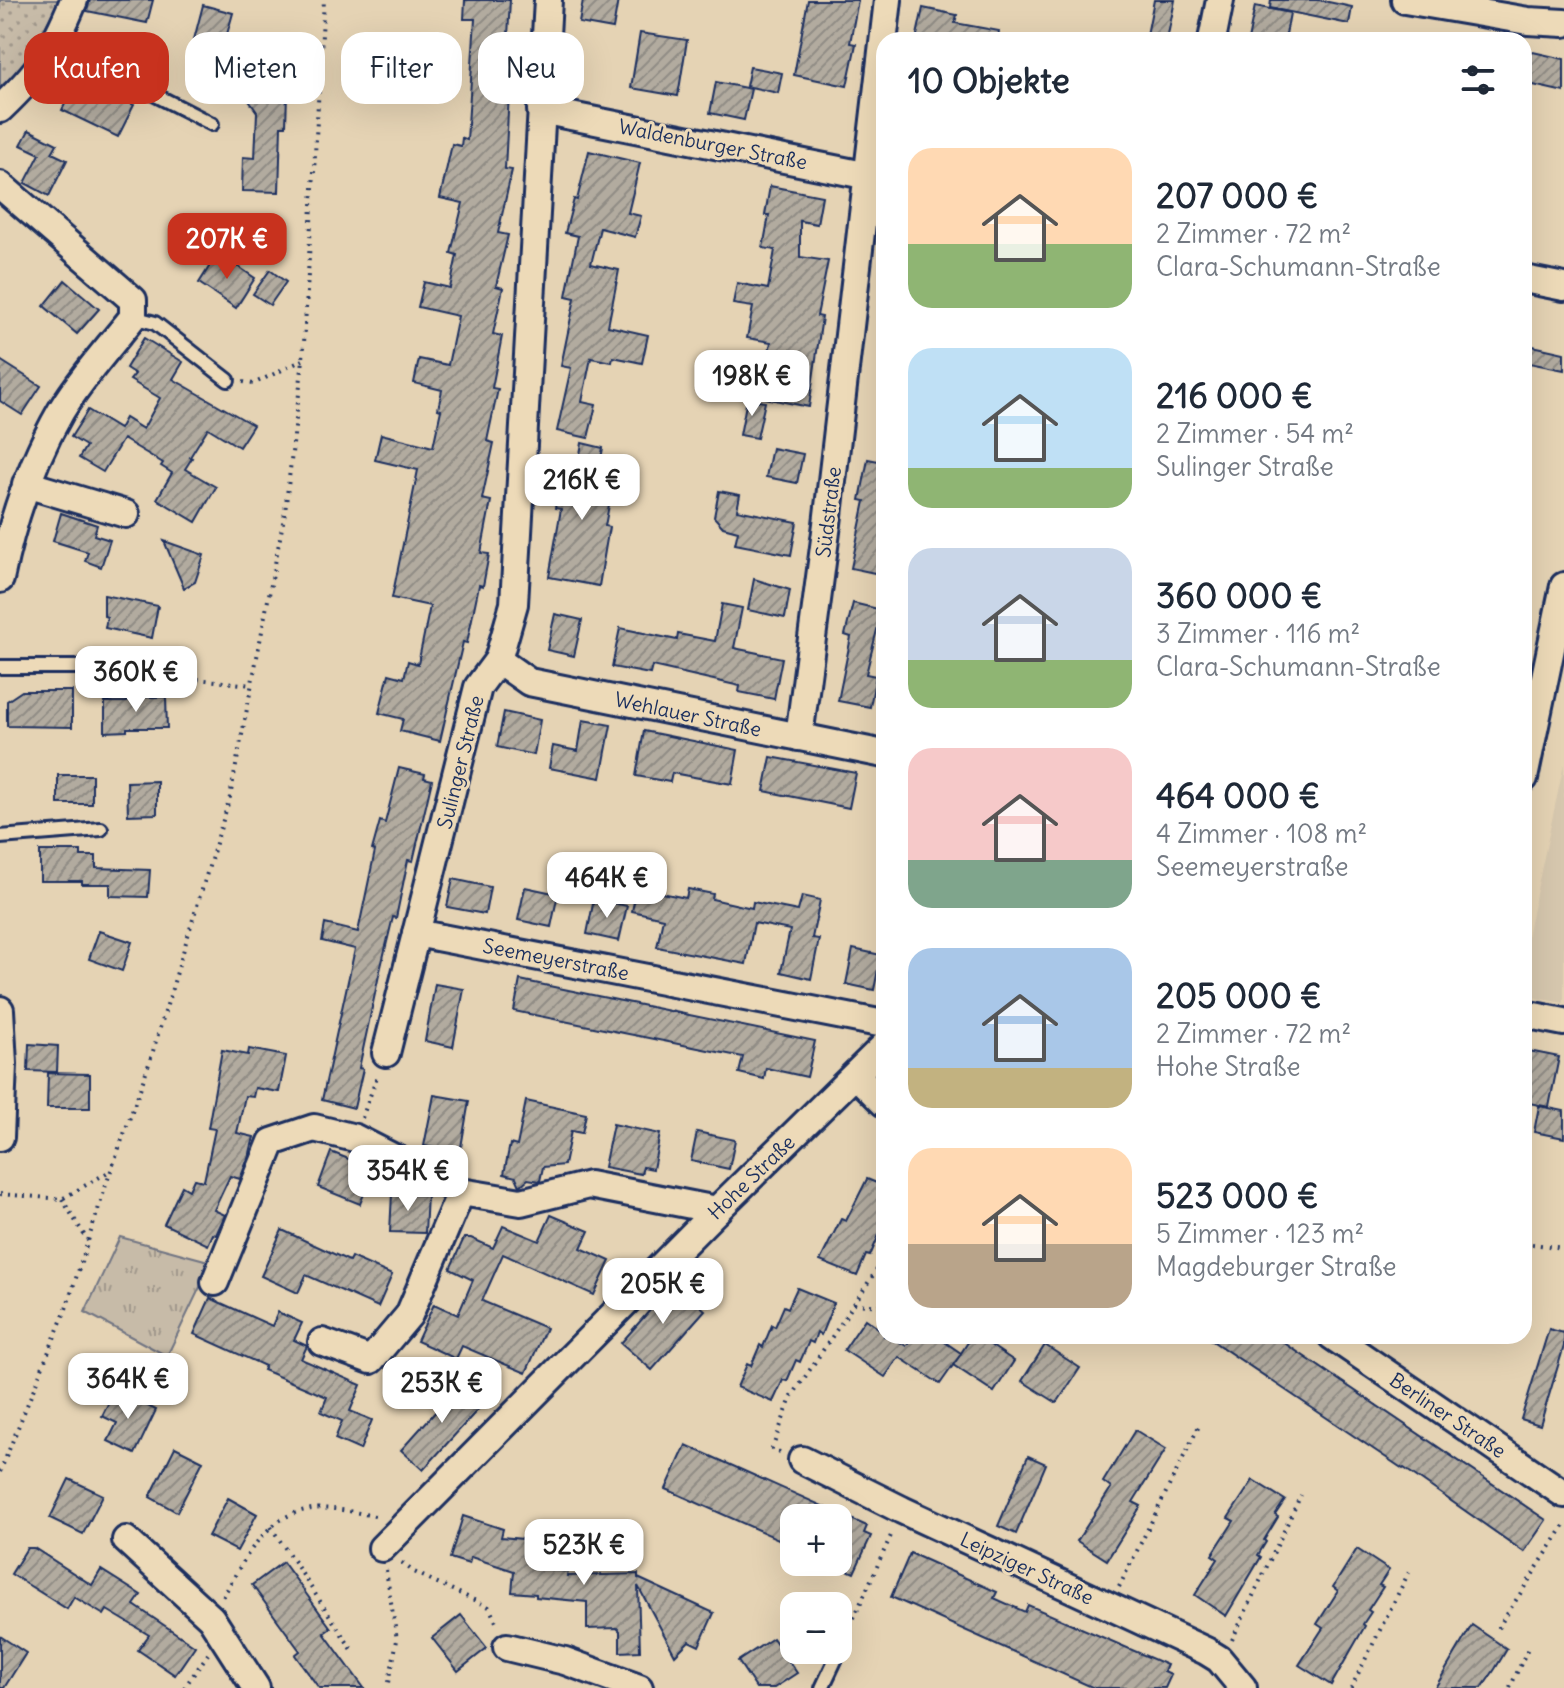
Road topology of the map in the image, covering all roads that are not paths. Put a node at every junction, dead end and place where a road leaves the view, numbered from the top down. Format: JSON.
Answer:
{"nodes":[{"id":1,"x":74,"y":0,"type":"edge"},
{"id":2,"x":548,"y":0,"type":"edge"},
{"id":3,"x":888,"y":0,"type":"edge"},
{"id":4,"x":1220,"y":0,"type":"edge"},
{"id":5,"x":1405,"y":0,"type":"edge"},
{"id":6,"x":1564,"y":23,"type":"edge"},
{"id":7,"x":61,"y":32,"type":"edge"},
{"id":8,"x":886,"y":32,"type":"edge"},
{"id":9,"x":1214,"y":32,"type":"edge"},
{"id":10,"x":24,"y":87,"type":"edge"},
{"id":11,"x":169,"y":102,"type":"edge"},
{"id":12,"x":0,"y":109,"type":"edge"},
{"id":13,"x":541,"y":110,"type":"junction"},
{"id":14,"x":212,"y":124,"type":"dead end"},
{"id":15,"x":875,"y":177,"type":"edge"},
{"id":16,"x":0,"y":185,"type":"edge"},
{"id":17,"x":1532,"y":281,"type":"edge"},
{"id":18,"x":1564,"y":287,"type":"edge"},
{"id":19,"x":133,"y":317,"type":"junction"},
{"id":20,"x":228,"y":380,"type":"road end"},
{"id":21,"x":26,"y":484,"type":"junction"},
{"id":22,"x":126,"y":514,"type":"dead end"},
{"id":23,"x":0,"y":579,"type":"edge"},
{"id":24,"x":1564,"y":586,"type":"edge"},
{"id":25,"x":498,"y":660,"type":"junction"},
{"id":26,"x":0,"y":667,"type":"edge"},
{"id":27,"x":109,"y":667,"type":"road end"},
{"id":28,"x":799,"y":737,"type":"junction"},
{"id":29,"x":1532,"y":740,"type":"edge"},
{"id":30,"x":876,"y":752,"type":"edge"},
{"id":31,"x":101,"y":829,"type":"dead end"},
{"id":32,"x":0,"y":837,"type":"edge"},
{"id":33,"x":416,"y":933,"type":"junction"},
{"id":34,"x":0,"y":1010,"type":"edge"},
{"id":35,"x":1532,"y":1016,"type":"edge"},
{"id":36,"x":876,"y":1022,"type":"edge"},
{"id":37,"x":1564,"y":1022,"type":"edge"},
{"id":38,"x":386,"y":1053,"type":"road end"},
{"id":39,"x":876,"y":1054,"type":"edge"},
{"id":40,"x":856,"y":1075,"type":"junction"},
{"id":41,"x":876,"y":1095,"type":"edge"},
{"id":42,"x":0,"y":1137,"type":"edge"},
{"id":43,"x":461,"y":1192,"type":"junction"},
{"id":44,"x":717,"y":1210,"type":"junction"},
{"id":45,"x":215,"y":1282,"type":"dead end"},
{"id":46,"x":322,"y":1342,"type":"dead end"},
{"id":47,"x":1344,"y":1344,"type":"edge"},
{"id":48,"x":802,"y":1460,"type":"road end"},
{"id":49,"x":1564,"y":1494,"type":"edge"},
{"id":50,"x":126,"y":1540,"type":"dead end"},
{"id":51,"x":382,"y":1548,"type":"road end"},
{"id":52,"x":507,"y":1647,"type":"road end"},
{"id":53,"x":833,"y":1664,"type":"edge"},
{"id":54,"x":256,"y":1688,"type":"edge"},
{"id":55,"x":639,"y":1688,"type":"edge"},
{"id":56,"x":822,"y":1688,"type":"edge"},
{"id":57,"x":1243,"y":1688,"type":"edge"}],
"edges":[{"from":1,"to":7,"type":"street"},
{"from":2,"to":13,"type":"street","name":"Sulinger Straße"},
{"from":3,"to":8,"type":"street","name":"Südstraße"},
{"from":4,"to":9,"type":"street"},
{"from":5,"to":6,"type":"street"},
{"from":10,"to":12,"type":"street"},
{"from":11,"to":14,"type":"lane"},
{"from":13,"to":15,"type":"street","name":"Waldenburger Straße"},
{"from":13,"to":25,"type":"street","name":"Sulinger Straße"},
{"from":15,"to":28,"type":"street","name":"Südstraße"},
{"from":16,"to":19,"type":"street"},
{"from":17,"to":18,"type":"street"},
{"from":19,"to":20,"type":"lane"},
{"from":19,"to":21,"type":"street"},
{"from":21,"to":22,"type":"street"},
{"from":21,"to":23,"type":"street"},
{"from":24,"to":29,"type":"street"},
{"from":25,"to":28,"type":"street","name":"Wehlauer Straße"},
{"from":25,"to":33,"type":"street","name":"Sulinger Straße"},
{"from":26,"to":27,"type":"lane"},
{"from":28,"to":30,"type":"street","name":"Wehlauer Straße"},
{"from":31,"to":32,"type":"lane"},
{"from":33,"to":36,"type":"street","name":"Seemeyerstraße"},
{"from":33,"to":38,"type":"street","name":"Sulinger Straße"},
{"from":34,"to":42,"type":"street"},
{"from":35,"to":37,"type":"street"},
{"from":39,"to":40,"type":"street","name":"Hohe Straße"},
{"from":40,"to":41,"type":"street"},
{"from":40,"to":44,"type":"street","name":"Hohe Straße"},
{"from":43,"to":44,"type":"street"},
{"from":43,"to":45,"type":"street"},
{"from":43,"to":46,"type":"street"},
{"from":44,"to":51,"type":"street","name":"Hohe Straße"},
{"from":47,"to":49,"type":"street","name":"Berliner Straße"},
{"from":48,"to":57,"type":"street","name":"Leipziger Straße"},
{"from":50,"to":54,"type":"street"},
{"from":52,"to":55,"type":"street"},
{"from":53,"to":56,"type":"lane"}]}
